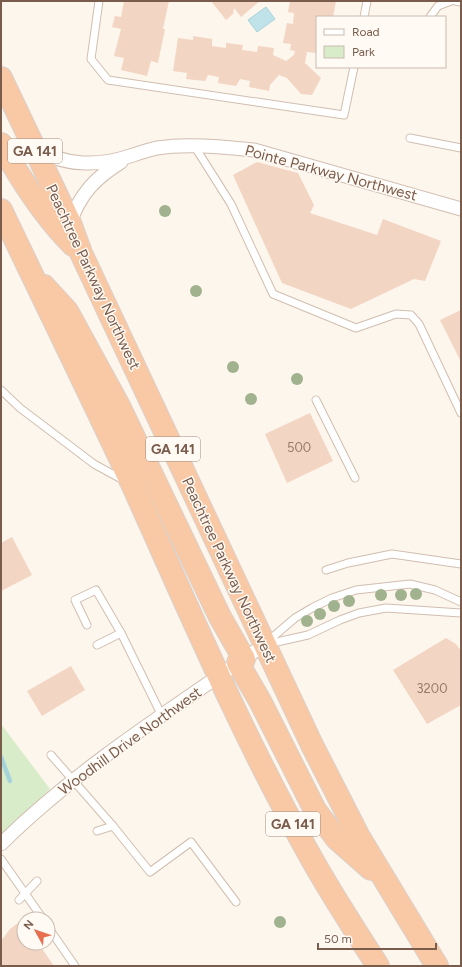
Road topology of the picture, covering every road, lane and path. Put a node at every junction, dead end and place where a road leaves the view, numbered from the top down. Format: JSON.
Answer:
{"nodes":[{"id":1,"x":99,"y":1,"type":"edge"},
{"id":2,"x":367,"y":1,"type":"edge"},
{"id":3,"x":451,"y":1,"type":"edge"},
{"id":4,"x":454,"y":1,"type":"edge"},
{"id":5,"x":461,"y":2,"type":"edge"},
{"id":6,"x":364,"y":16,"type":"edge"},
{"id":7,"x":431,"y":16,"type":"edge"},
{"id":8,"x":354,"y":68,"type":"edge"},
{"id":9,"x":1,"y":78,"type":"edge"},
{"id":10,"x":410,"y":138,"type":"dead end"},
{"id":11,"x":31,"y":143,"type":"junction"},
{"id":12,"x":1,"y":144,"type":"edge"},
{"id":13,"x":195,"y":147,"type":"junction"},
{"id":14,"x":461,"y":148,"type":"edge"},
{"id":15,"x":129,"y":156,"type":"junction"},
{"id":16,"x":461,"y":209,"type":"edge"},
{"id":17,"x":1,"y":210,"type":"edge"},
{"id":18,"x":70,"y":223,"type":"junction"},
{"id":19,"x":81,"y":253,"type":"junction"},
{"id":20,"x":30,"y":270,"type":"junction"},
{"id":21,"x":1,"y":390,"type":"edge"},
{"id":22,"x":316,"y":400,"type":"dead end"},
{"id":23,"x":461,"y":414,"type":"edge"},
{"id":24,"x":355,"y":478,"type":"dead end"},
{"id":25,"x":132,"y":484,"type":"junction"},
{"id":26,"x":461,"y":564,"type":"edge"},
{"id":27,"x":326,"y":570,"type":"dead end"},
{"id":28,"x":461,"y":602,"type":"edge"},
{"id":29,"x":461,"y":614,"type":"edge"},
{"id":30,"x":87,"y":625,"type":"dead end"},
{"id":31,"x":121,"y":633,"type":"junction"},
{"id":32,"x":97,"y":645,"type":"dead end"},
{"id":33,"x":264,"y":645,"type":"junction"},
{"id":34,"x":241,"y":661,"type":"junction"},
{"id":35,"x":219,"y":676,"type":"junction"},
{"id":36,"x":162,"y":716,"type":"junction"},
{"id":37,"x":51,"y":755,"type":"dead end"},
{"id":38,"x":73,"y":780,"type":"junction"},
{"id":39,"x":113,"y":826,"type":"junction"},
{"id":40,"x":96,"y":831,"type":"dead end"},
{"id":41,"x":1,"y":844,"type":"edge"},
{"id":42,"x":1,"y":860,"type":"edge"},
{"id":43,"x":383,"y":878,"type":"junction"},
{"id":44,"x":37,"y":881,"type":"dead end"},
{"id":45,"x":25,"y":893,"type":"junction"},
{"id":46,"x":19,"y":900,"type":"dead end"},
{"id":47,"x":236,"y":902,"type":"dead end"},
{"id":48,"x":37,"y":911,"type":"edge"},
{"id":49,"x":56,"y":939,"type":"edge"},
{"id":50,"x":438,"y":965,"type":"edge"},
{"id":51,"x":75,"y":966,"type":"edge"},
{"id":52,"x":378,"y":966,"type":"edge"}],
"edges":[{"from":1,"to":8,"type":"lane"},
{"from":2,"to":6,"type":"lane"},
{"from":3,"to":7,"type":"lane"},
{"from":4,"to":5,"type":"lane"},
{"from":9,"to":11,"type":"highway","name":"Peachtree Parkway Northwest","number":"GA 141"},
{"from":10,"to":14,"type":"lane"},
{"from":11,"to":15,"type":"street","name":"Pointe Parkway Northwest"},
{"from":11,"to":18,"type":"highway","name":"Peachtree Parkway Northwest","number":"GA 141"},
{"from":12,"to":19,"type":"highway"},
{"from":13,"to":15,"type":"street","name":"Pointe Parkway Northwest"},
{"from":13,"to":16,"type":"street","name":"Pointe Parkway Northwest"},
{"from":13,"to":23,"type":"lane"},
{"from":15,"to":18,"type":"street","name":"Pointe Parkway Northwest"},
{"from":17,"to":20,"type":"highway","number":"GA 141"},
{"from":18,"to":19,"type":"highway","name":"Peachtree Parkway Northwest","number":"GA 141"},
{"from":19,"to":33,"type":"highway","name":"Peachtree Parkway Northwest","number":"GA 141"},
{"from":20,"to":25,"type":"highway","number":"GA 141"},
{"from":20,"to":34,"type":"highway"},
{"from":21,"to":25,"type":"lane"},
{"from":22,"to":24,"type":"lane"},
{"from":25,"to":35,"type":"highway","number":"GA 141"},
{"from":26,"to":27,"type":"lane"},
{"from":28,"to":33,"type":"lane"},
{"from":29,"to":33,"type":"lane"},
{"from":30,"to":31,"type":"lane"},
{"from":31,"to":32,"type":"lane"},
{"from":31,"to":36,"type":"lane"},
{"from":33,"to":34,"type":"street","name":"Woodhill Drive Northwest"},
{"from":33,"to":43,"type":"highway","name":"Peachtree Parkway Northwest","number":"GA 141"},
{"from":34,"to":35,"type":"street","name":"Woodhill Drive Northwest"},
{"from":34,"to":43,"type":"highway"},
{"from":35,"to":36,"type":"street","name":"Woodhill Drive Northwest"},
{"from":35,"to":52,"type":"highway","number":"GA 141"},
{"from":36,"to":38,"type":"street","name":"Woodhill Drive Northwest"},
{"from":37,"to":38,"type":"lane"},
{"from":38,"to":39,"type":"lane"},
{"from":38,"to":41,"type":"street","name":"Woodhill Drive Northwest"},
{"from":39,"to":40,"type":"lane"},
{"from":39,"to":47,"type":"lane"},
{"from":42,"to":45,"type":"lane"},
{"from":43,"to":50,"type":"highway","name":"Peachtree Parkway Northwest","number":"GA 141"},
{"from":44,"to":45,"type":"lane"},
{"from":45,"to":46,"type":"lane"},
{"from":45,"to":48,"type":"lane"},
{"from":49,"to":51,"type":"lane"}]}
